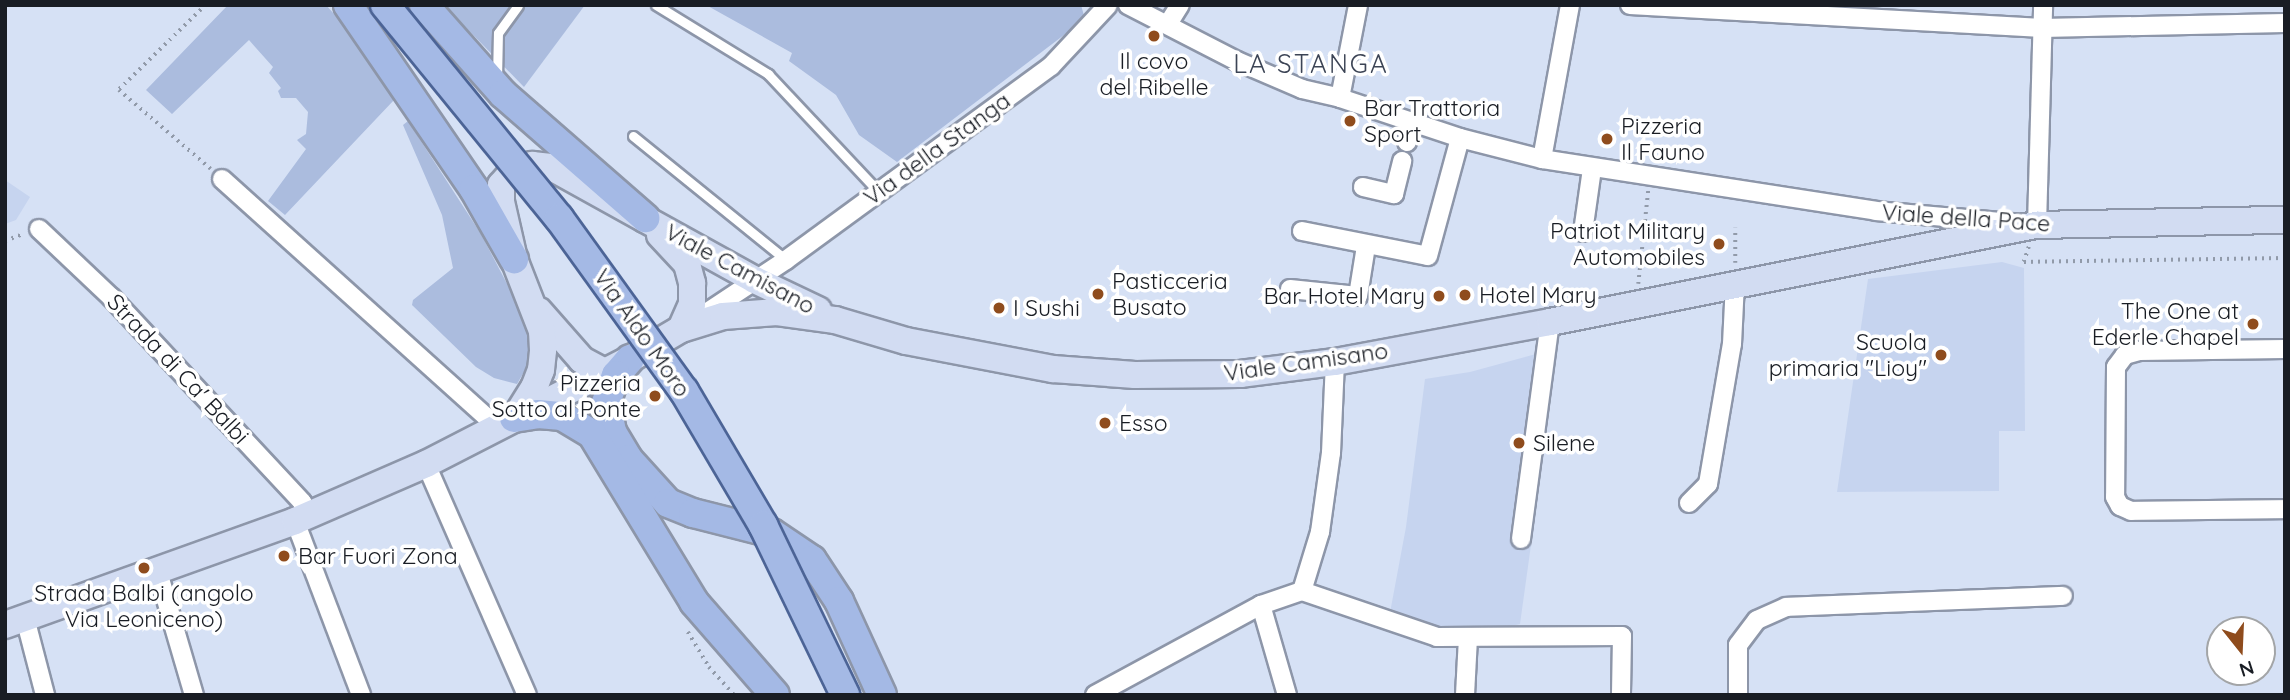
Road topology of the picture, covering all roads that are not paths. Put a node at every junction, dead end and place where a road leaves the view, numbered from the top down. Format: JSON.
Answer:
{"nodes":[{"id":1,"x":348,"y":5,"type":"edge"},
{"id":2,"x":386,"y":5,"type":"edge"},
{"id":3,"x":424,"y":5,"type":"edge"},
{"id":4,"x":518,"y":5,"type":"edge"},
{"id":5,"x":656,"y":5,"type":"edge"},
{"id":6,"x":1108,"y":5,"type":"edge"},
{"id":7,"x":1128,"y":5,"type":"edge"},
{"id":8,"x":1180,"y":5,"type":"edge"},
{"id":9,"x":1358,"y":5,"type":"edge"},
{"id":10,"x":1570,"y":5,"type":"edge"},
{"id":11,"x":1630,"y":5,"type":"edge"},
{"id":12,"x":2043,"y":5,"type":"edge"},
{"id":13,"x":2285,"y":23,"type":"edge"},
{"id":14,"x":1168,"y":24,"type":"junction"},
{"id":15,"x":2042,"y":28,"type":"junction"},
{"id":16,"x":497,"y":88,"type":"junction"},
{"id":17,"x":1340,"y":98,"type":"junction"},
{"id":18,"x":1412,"y":122,"type":"junction"},
{"id":19,"x":633,"y":136,"type":"dead end"},
{"id":20,"x":1460,"y":138,"type":"junction"},
{"id":21,"x":1406,"y":142,"type":"dead end"},
{"id":22,"x":1542,"y":159,"type":"junction"},
{"id":23,"x":1402,"y":161,"type":"dead end"},
{"id":24,"x":1592,"y":169,"type":"junction"},
{"id":25,"x":222,"y":179,"type":"road end"},
{"id":26,"x":1363,"y":187,"type":"dead end"},
{"id":27,"x":879,"y":192,"type":"junction"},
{"id":28,"x":645,"y":218,"type":"junction"},
{"id":29,"x":2285,"y":220,"type":"edge"},
{"id":30,"x":2036,"y":225,"type":"junction"},
{"id":31,"x":38,"y":229,"type":"dead end"},
{"id":32,"x":1302,"y":231,"type":"dead end"},
{"id":33,"x":1583,"y":232,"type":"dead end"},
{"id":34,"x":1366,"y":246,"type":"junction"},
{"id":35,"x":514,"y":259,"type":"junction"},
{"id":36,"x":786,"y":260,"type":"junction"},
{"id":37,"x":755,"y":280,"type":"junction"},
{"id":38,"x":1735,"y":283,"type":"junction"},
{"id":39,"x":1290,"y":289,"type":"dead end"},
{"id":40,"x":534,"y":304,"type":"junction"},
{"id":41,"x":835,"y":320,"type":"junction"},
{"id":42,"x":1550,"y":322,"type":"junction"},
{"id":43,"x":681,"y":329,"type":"junction"},
{"id":44,"x":2285,"y":349,"type":"edge"},
{"id":45,"x":629,"y":359,"type":"junction"},
{"id":46,"x":1335,"y":362,"type":"junction"},
{"id":47,"x":605,"y":372,"type":"junction"},
{"id":48,"x":506,"y":423,"type":"junction"},
{"id":49,"x":426,"y":464,"type":"junction"},
{"id":50,"x":1689,"y":503,"type":"dead end"},
{"id":51,"x":679,"y":509,"type":"junction"},
{"id":52,"x":2285,"y":509,"type":"edge"},
{"id":53,"x":302,"y":518,"type":"junction"},
{"id":54,"x":1521,"y":539,"type":"dead end"},
{"id":55,"x":665,"y":551,"type":"junction"},
{"id":56,"x":158,"y":572,"type":"junction"},
{"id":57,"x":1302,"y":591,"type":"junction"},
{"id":58,"x":2063,"y":596,"type":"dead end"},
{"id":59,"x":1261,"y":606,"type":"junction"},
{"id":60,"x":15,"y":622,"type":"edge"},
{"id":61,"x":1468,"y":638,"type":"junction"},
{"id":62,"x":46,"y":695,"type":"edge"},
{"id":63,"x":194,"y":695,"type":"edge"},
{"id":64,"x":361,"y":695,"type":"edge"},
{"id":65,"x":527,"y":695,"type":"edge"},
{"id":66,"x":775,"y":695,"type":"edge"},
{"id":67,"x":845,"y":695,"type":"edge"},
{"id":68,"x":882,"y":695,"type":"edge"},
{"id":69,"x":1095,"y":695,"type":"edge"},
{"id":70,"x":1287,"y":695,"type":"edge"},
{"id":71,"x":1465,"y":695,"type":"edge"},
{"id":72,"x":1622,"y":695,"type":"edge"},
{"id":73,"x":1738,"y":695,"type":"edge"}],
"edges":[{"from":1,"to":35,"type":"main road"},
{"from":2,"to":67,"type":"main road","name":"Via Aldo Moro","bridge":true},
{"from":3,"to":16,"type":"main road"},
{"from":4,"to":16,"type":"lane"},
{"from":5,"to":27,"type":"lane"},
{"from":6,"to":27,"type":"street","name":"Via della Stanga"},
{"from":7,"to":14,"type":"street","name":"Viale della Pace"},
{"from":8,"to":14,"type":"street"},
{"from":9,"to":17,"type":"street"},
{"from":10,"to":22,"type":"street"},
{"from":11,"to":15,"type":"street"},
{"from":12,"to":15,"type":"street"},
{"from":13,"to":15,"type":"street"},
{"from":14,"to":17,"type":"street","name":"Viale della Pace"},
{"from":15,"to":30,"type":"street"},
{"from":16,"to":28,"type":"main road"},
{"from":17,"to":18,"type":"street","name":"Viale della Pace"},
{"from":18,"to":20,"type":"street","name":"Viale della Pace"},
{"from":18,"to":21,"type":"street"},
{"from":19,"to":36,"type":"lane"},
{"from":20,"to":22,"type":"street","name":"Viale della Pace"},
{"from":20,"to":34,"type":"street"},
{"from":22,"to":24,"type":"street","name":"Viale della Pace"},
{"from":23,"to":26,"type":"street"},
{"from":24,"to":30,"type":"street","name":"Viale della Pace"},
{"from":24,"to":33,"type":"street"},
{"from":25,"to":48,"type":"street"},
{"from":27,"to":36,"type":"street","name":"Via della Stanga"},
{"from":28,"to":35,"type":"main road","name":"Viale Camisano"},
{"from":28,"to":37,"type":"main road","name":"Viale Camisano"},
{"from":28,"to":43,"type":"main road","name":"Viale Camisano"},
{"from":29,"to":30,"type":"main road","name":"Viale della Pace"},
{"from":30,"to":38,"type":"main road","name":"Viale Camisano"},
{"from":31,"to":53,"type":"street","name":"Strada di Ca' Balbi"},
{"from":32,"to":34,"type":"street"},
{"from":34,"to":39,"type":"street"},
{"from":35,"to":40,"type":"main road","name":"Viale Camisano"},
{"from":36,"to":37,"type":"street","name":"Via della Stanga"},
{"from":37,"to":41,"type":"main road","name":"Viale Camisano"},
{"from":37,"to":43,"type":"street","name":"Via della Stanga"},
{"from":38,"to":42,"type":"main road","name":"Viale Camisano"},
{"from":38,"to":50,"type":"street"},
{"from":40,"to":47,"type":"main road","name":"Viale Camisano"},
{"from":40,"to":48,"type":"main road","name":"Viale Camisano"},
{"from":41,"to":43,"type":"main road","name":"Viale Camisano"},
{"from":41,"to":46,"type":"main road","name":"Viale Camisano"},
{"from":42,"to":46,"type":"main road","name":"Viale Camisano"},
{"from":42,"to":54,"type":"street"},
{"from":43,"to":45,"type":"main road","name":"Viale Camisano"},
{"from":44,"to":52,"type":"street"},
{"from":45,"to":47,"type":"main road","name":"Viale Camisano"},
{"from":45,"to":51,"type":"main road"},
{"from":46,"to":57,"type":"street"},
{"from":47,"to":48,"type":"main road","name":"Viale Camisano"},
{"from":48,"to":49,"type":"main road"},
{"from":48,"to":55,"type":"main road"},
{"from":49,"to":53,"type":"main road"},
{"from":49,"to":65,"type":"street"},
{"from":51,"to":55,"type":"main road"},
{"from":51,"to":68,"type":"main road"},
{"from":53,"to":56,"type":"main road"},
{"from":53,"to":64,"type":"street","name":"Strada di Ca' Balbi"},
{"from":55,"to":66,"type":"main road"},
{"from":56,"to":60,"type":"main road"},
{"from":56,"to":63,"type":"street"},
{"from":57,"to":59,"type":"street"},
{"from":57,"to":61,"type":"street"},
{"from":58,"to":73,"type":"street"},
{"from":59,"to":69,"type":"street"},
{"from":59,"to":70,"type":"street"},
{"from":60,"to":62,"type":"street"},
{"from":61,"to":71,"type":"street"},
{"from":61,"to":72,"type":"street"}]}
